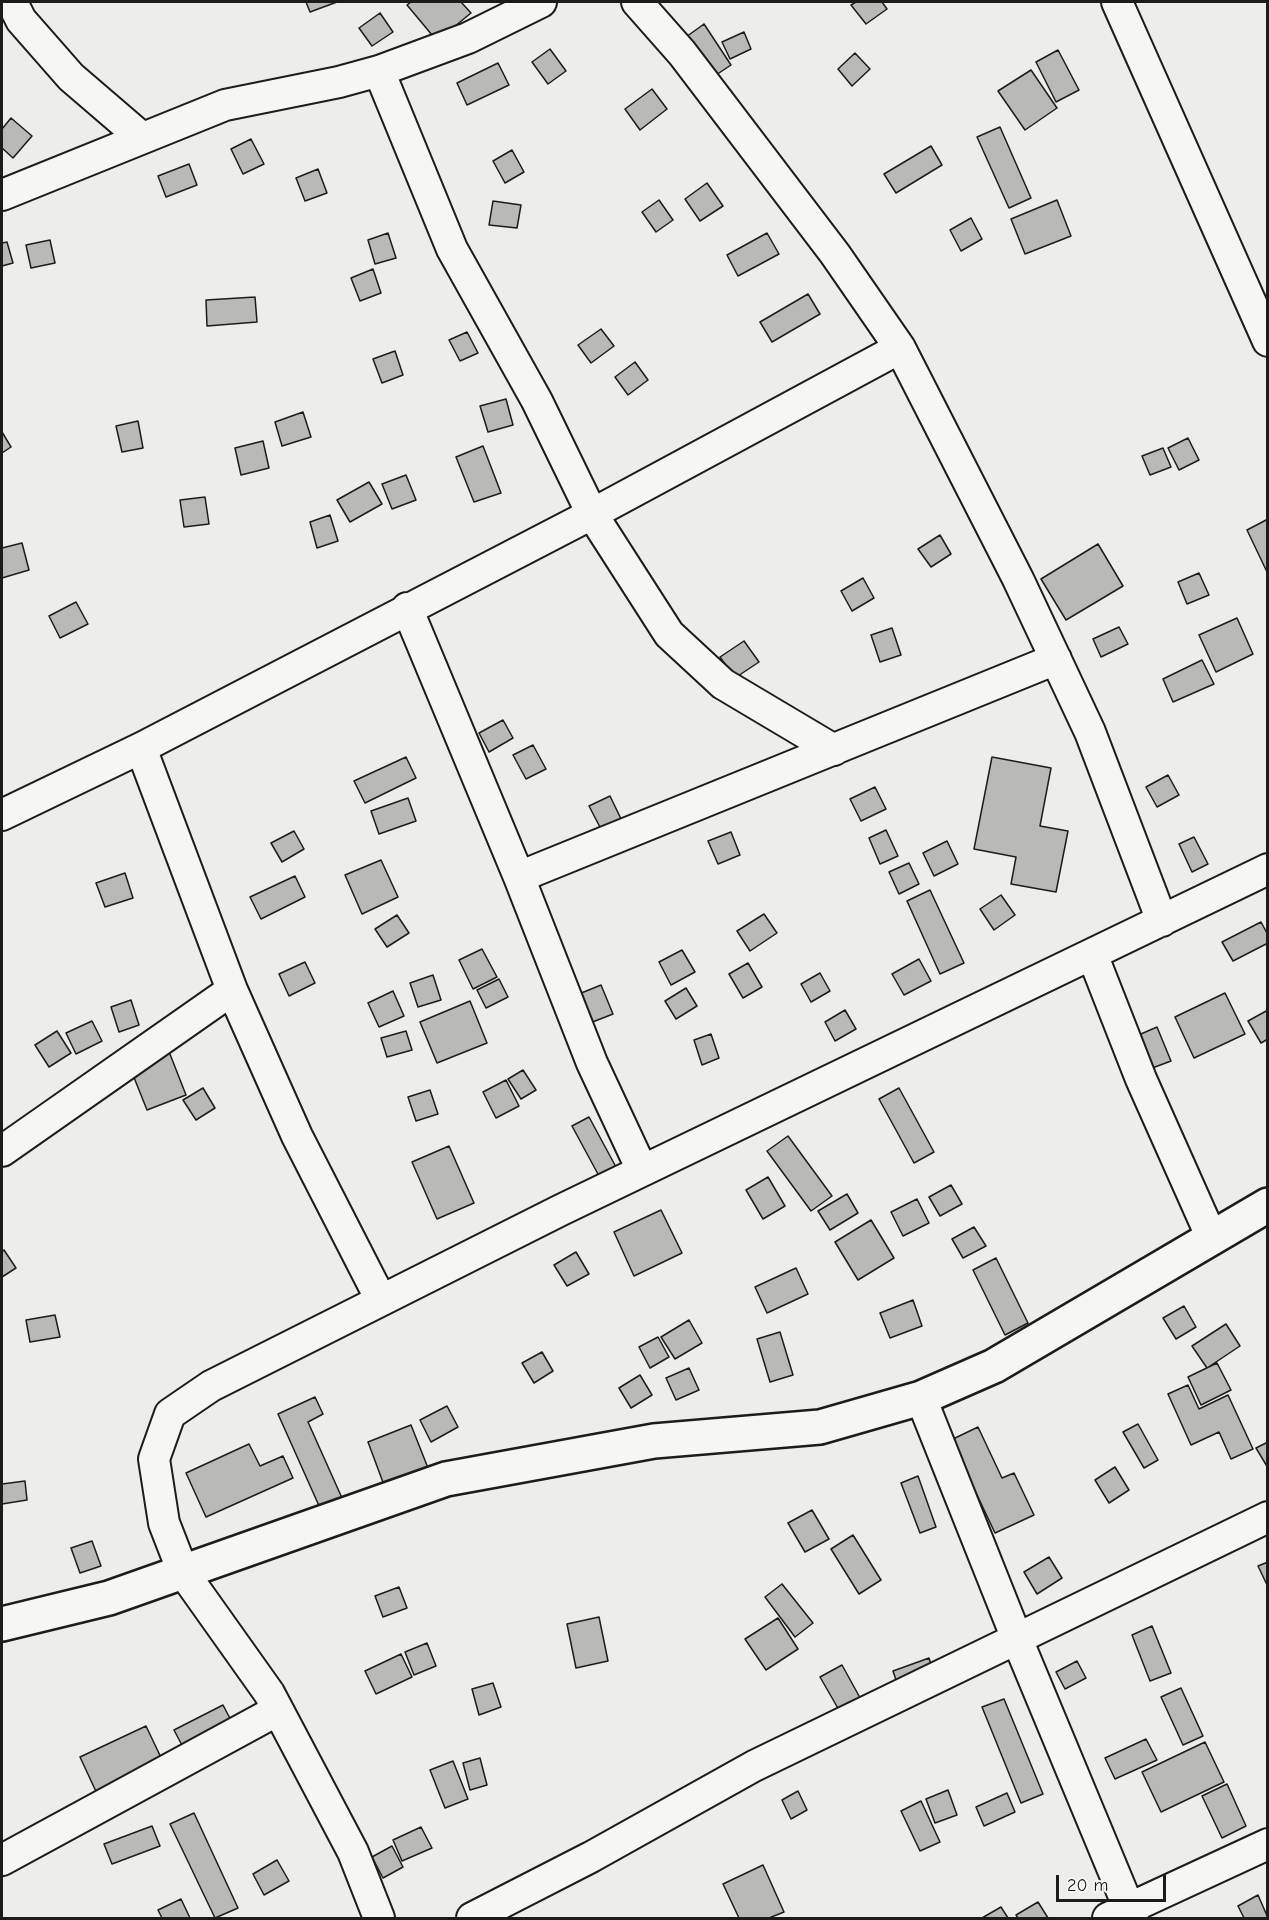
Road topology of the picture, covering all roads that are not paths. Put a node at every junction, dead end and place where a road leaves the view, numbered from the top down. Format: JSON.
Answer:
{"nodes":[{"id":1,"x":12,"y":2,"type":"edge"},
{"id":2,"x":541,"y":2,"type":"edge"},
{"id":3,"x":637,"y":2,"type":"edge"},
{"id":4,"x":1117,"y":2,"type":"edge"},
{"id":5,"x":379,"y":71,"type":"junction"},
{"id":6,"x":142,"y":138,"type":"junction"},
{"id":7,"x":2,"y":195,"type":"edge"},
{"id":8,"x":1268,"y":341,"type":"edge"},
{"id":9,"x":900,"y":348,"type":"junction"},
{"id":10,"x":592,"y":514,"type":"junction"},
{"id":11,"x":407,"y":608,"type":"junction"},
{"id":12,"x":1056,"y":659,"type":"junction"},
{"id":13,"x":141,"y":748,"type":"junction"},
{"id":14,"x":834,"y":750,"type":"junction"},
{"id":15,"x":2,"y":814,"type":"edge"},
{"id":16,"x":1268,"y":869,"type":"edge"},
{"id":17,"x":519,"y":877,"type":"junction"},
{"id":18,"x":1162,"y":921,"type":"junction"},
{"id":19,"x":1092,"y":954,"type":"junction"},
{"id":20,"x":232,"y":990,"type":"junction"},
{"id":21,"x":2,"y":1151,"type":"edge"},
{"id":22,"x":642,"y":1170,"type":"junction"},
{"id":23,"x":1268,"y":1205,"type":"edge"},
{"id":24,"x":1211,"y":1236,"type":"junction"},
{"id":25,"x":381,"y":1300,"type":"junction"},
{"id":26,"x":921,"y":1398,"type":"junction"},
{"id":27,"x":1268,"y":1517,"type":"edge"},
{"id":28,"x":183,"y":1572,"type":"junction"},
{"id":29,"x":2,"y":1624,"type":"edge"},
{"id":30,"x":1017,"y":1639,"type":"junction"},
{"id":31,"x":278,"y":1710,"type":"junction"},
{"id":32,"x":1268,"y":1844,"type":"edge"},
{"id":33,"x":2,"y":1860,"type":"edge"},
{"id":34,"x":1123,"y":1915,"type":"edge"},
{"id":35,"x":379,"y":1918,"type":"edge"},
{"id":36,"x":472,"y":1918,"type":"edge"}],
"edges":[{"from":1,"to":6,"type":"street"},
{"from":2,"to":5,"type":"street"},
{"from":3,"to":9,"type":"street"},
{"from":4,"to":8,"type":"street"},
{"from":5,"to":6,"type":"street"},
{"from":5,"to":10,"type":"street"},
{"from":6,"to":7,"type":"street"},
{"from":9,"to":10,"type":"street"},
{"from":9,"to":12,"type":"street"},
{"from":10,"to":11,"type":"street"},
{"from":10,"to":14,"type":"street"},
{"from":11,"to":13,"type":"street"},
{"from":11,"to":17,"type":"street"},
{"from":12,"to":14,"type":"street"},
{"from":12,"to":18,"type":"street"},
{"from":13,"to":15,"type":"street"},
{"from":13,"to":20,"type":"street"},
{"from":14,"to":17,"type":"street"},
{"from":16,"to":18,"type":"street"},
{"from":17,"to":22,"type":"street"},
{"from":18,"to":19,"type":"street"},
{"from":19,"to":22,"type":"street"},
{"from":19,"to":24,"type":"street"},
{"from":20,"to":21,"type":"street"},
{"from":20,"to":25,"type":"street"},
{"from":22,"to":25,"type":"street"},
{"from":23,"to":24,"type":"street"},
{"from":24,"to":26,"type":"street"},
{"from":25,"to":28,"type":"street"},
{"from":26,"to":28,"type":"street"},
{"from":26,"to":30,"type":"street"},
{"from":27,"to":30,"type":"street"},
{"from":28,"to":29,"type":"street"},
{"from":28,"to":31,"type":"street"},
{"from":30,"to":34,"type":"street"},
{"from":30,"to":36,"type":"street"},
{"from":31,"to":33,"type":"street"},
{"from":31,"to":35,"type":"street"},
{"from":32,"to":34,"type":"street"}]}
